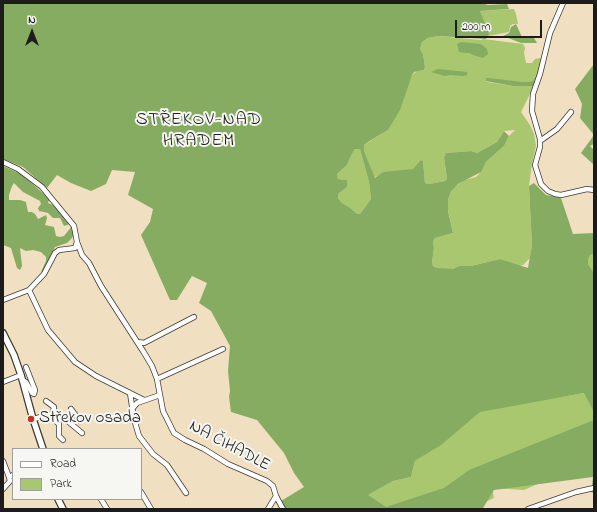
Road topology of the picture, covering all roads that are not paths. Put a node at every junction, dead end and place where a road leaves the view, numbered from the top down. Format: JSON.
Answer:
{"nodes":[{"id":1,"x":563,"y":3,"type":"edge"},
{"id":2,"x":570,"y":112,"type":"dead end"},
{"id":3,"x":540,"y":142,"type":"junction"},
{"id":4,"x":3,"y":162,"type":"edge"},
{"id":5,"x":594,"y":190,"type":"edge"},
{"id":6,"x":77,"y":242,"type":"junction"},
{"id":7,"x":72,"y":249,"type":"junction"},
{"id":8,"x":82,"y":255,"type":"junction"},
{"id":9,"x":29,"y":290,"type":"junction"},
{"id":10,"x":3,"y":300,"type":"edge"},
{"id":11,"x":194,"y":317,"type":"dead end"},
{"id":12,"x":3,"y":333,"type":"edge"},
{"id":13,"x":138,"y":342,"type":"junction"},
{"id":14,"x":224,"y":349,"type":"dead end"},
{"id":15,"x":26,"y":367,"type":"dead end"},
{"id":16,"x":22,"y":378,"type":"junction"},
{"id":17,"x":157,"y":379,"type":"junction"},
{"id":18,"x":3,"y":382,"type":"edge"},
{"id":19,"x":130,"y":393,"type":"junction"},
{"id":20,"x":160,"y":395,"type":"junction"},
{"id":21,"x":144,"y":400,"type":"junction"},
{"id":22,"x":46,"y":401,"type":"dead end"},
{"id":23,"x":71,"y":409,"type":"dead end"},
{"id":24,"x":132,"y":409,"type":"junction"},
{"id":25,"x":51,"y":415,"type":"junction"},
{"id":26,"x":33,"y":419,"type":"junction"},
{"id":27,"x":73,"y":425,"type":"junction"},
{"id":28,"x":82,"y":433,"type":"dead end"},
{"id":29,"x":63,"y":440,"type":"dead end"},
{"id":30,"x":43,"y":448,"type":"edge"},
{"id":31,"x":3,"y":461,"type":"edge"},
{"id":32,"x":11,"y":476,"type":"edge"},
{"id":33,"x":594,"y":488,"type":"edge"},
{"id":34,"x":3,"y":490,"type":"edge"},
{"id":35,"x":186,"y":493,"type":"dead end"},
{"id":36,"x":142,"y":494,"type":"edge"},
{"id":37,"x":276,"y":496,"type":"junction"},
{"id":38,"x":58,"y":500,"type":"edge"},
{"id":39,"x":102,"y":500,"type":"edge"},
{"id":40,"x":63,"y":509,"type":"edge"},
{"id":41,"x":107,"y":509,"type":"edge"},
{"id":42,"x":151,"y":509,"type":"edge"},
{"id":43,"x":268,"y":509,"type":"edge"},
{"id":44,"x":283,"y":509,"type":"edge"},
{"id":45,"x":528,"y":509,"type":"edge"}],
"edges":[{"from":1,"to":3,"type":"street"},
{"from":2,"to":3,"type":"street"},
{"from":3,"to":5,"type":"street"},
{"from":4,"to":6,"type":"street","name":"NA ČIHADLE"},
{"from":6,"to":7,"type":"street"},
{"from":6,"to":8,"type":"street","name":"NA ČIHADLE"},
{"from":7,"to":8,"type":"street"},
{"from":7,"to":9,"type":"street"},
{"from":8,"to":13,"type":"street","name":"NA ČIHADLE"},
{"from":9,"to":10,"type":"street"},
{"from":9,"to":19,"type":"street"},
{"from":11,"to":13,"type":"street"},
{"from":12,"to":16,"type":"main road"},
{"from":13,"to":17,"type":"street","name":"NA ČIHADLE"},
{"from":14,"to":17,"type":"street"},
{"from":15,"to":16,"type":"street"},
{"from":16,"to":18,"type":"street"},
{"from":16,"to":26,"type":"main road"},
{"from":17,"to":20,"type":"street","name":"NA ČIHADLE"},
{"from":19,"to":21,"type":"street"},
{"from":19,"to":24,"type":"street"},
{"from":20,"to":21,"type":"street"},
{"from":20,"to":37,"type":"street","name":"NA ČIHADLE"},
{"from":21,"to":24,"type":"street"},
{"from":22,"to":25,"type":"street"},
{"from":23,"to":27,"type":"street"},
{"from":24,"to":35,"type":"street"},
{"from":25,"to":26,"type":"street"},
{"from":25,"to":27,"type":"street"},
{"from":25,"to":29,"type":"street"},
{"from":26,"to":30,"type":"main road"},
{"from":27,"to":28,"type":"street"},
{"from":31,"to":32,"type":"street"},
{"from":32,"to":34,"type":"street"},
{"from":33,"to":45,"type":"street"},
{"from":36,"to":42,"type":"street"},
{"from":37,"to":43,"type":"street"},
{"from":37,"to":44,"type":"street","name":"NA ČIHADLE"},
{"from":38,"to":40,"type":"main road"},
{"from":39,"to":41,"type":"street"}]}
